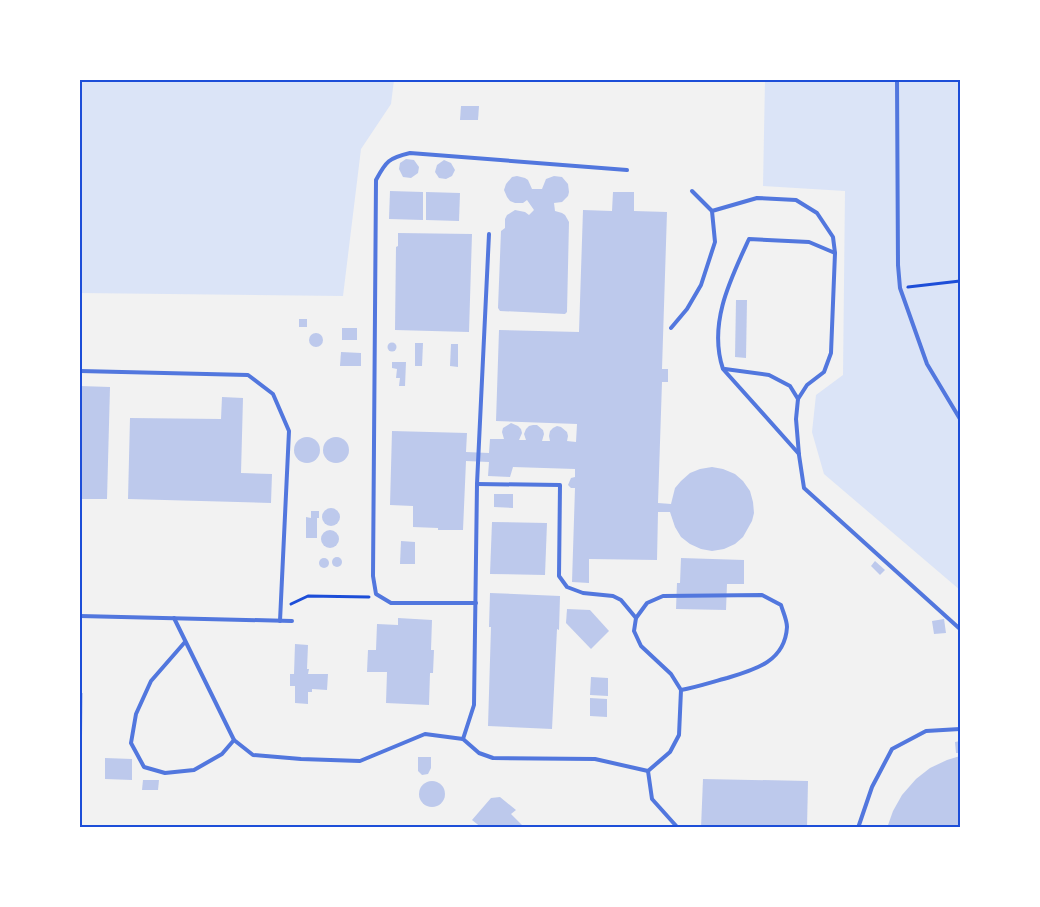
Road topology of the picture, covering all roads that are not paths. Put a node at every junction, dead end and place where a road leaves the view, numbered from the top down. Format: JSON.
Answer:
{"nodes":[{"id":1,"x":897,"y":80,"type":"edge"},
{"id":2,"x":627,"y":170,"type":"dead end"},
{"id":3,"x":692,"y":191,"type":"dead end"},
{"id":4,"x":712,"y":211,"type":"junction"},
{"id":5,"x":489,"y":234,"type":"dead end"},
{"id":6,"x":835,"y":254,"type":"junction"},
{"id":7,"x":671,"y":328,"type":"dead end"},
{"id":8,"x":723,"y":369,"type":"junction"},
{"id":9,"x":80,"y":371,"type":"edge"},
{"id":10,"x":798,"y":399,"type":"junction"},
{"id":11,"x":960,"y":419,"type":"edge"},
{"id":12,"x":799,"y":455,"type":"junction"},
{"id":13,"x":477,"y":484,"type":"junction"},
{"id":14,"x":476,"y":603,"type":"junction"},
{"id":15,"x":80,"y":616,"type":"edge"},
{"id":16,"x":174,"y":618,"type":"junction"},
{"id":17,"x":636,"y":618,"type":"junction"},
{"id":18,"x":280,"y":621,"type":"junction"},
{"id":19,"x":292,"y":621,"type":"dead end"},
{"id":20,"x":960,"y":629,"type":"edge"},
{"id":21,"x":185,"y":642,"type":"junction"},
{"id":22,"x":681,"y":690,"type":"junction"},
{"id":23,"x":960,"y":729,"type":"edge"},
{"id":24,"x":463,"y":739,"type":"junction"},
{"id":25,"x":234,"y":740,"type":"junction"},
{"id":26,"x":648,"y":771,"type":"junction"},
{"id":27,"x":678,"y":828,"type":"edge"},
{"id":28,"x":858,"y":828,"type":"edge"}],
"edges":[{"from":1,"to":11,"type":"lane"},
{"from":2,"to":14,"type":"lane"},
{"from":3,"to":4,"type":"lane"},
{"from":4,"to":6,"type":"lane"},
{"from":4,"to":7,"type":"lane"},
{"from":5,"to":13,"type":"lane"},
{"from":6,"to":8,"type":"lane"},
{"from":6,"to":10,"type":"lane"},
{"from":8,"to":10,"type":"lane"},
{"from":8,"to":12,"type":"lane"},
{"from":9,"to":18,"type":"lane"},
{"from":10,"to":12,"type":"lane"},
{"from":12,"to":20,"type":"lane"},
{"from":13,"to":14,"type":"lane"},
{"from":13,"to":17,"type":"lane"},
{"from":14,"to":24,"type":"lane"},
{"from":15,"to":16,"type":"lane"},
{"from":16,"to":18,"type":"lane"},
{"from":16,"to":21,"type":"lane"},
{"from":17,"to":22,"type":"lane"},
{"from":17,"to":22,"type":"lane"},
{"from":18,"to":19,"type":"lane"},
{"from":21,"to":25,"type":"lane"},
{"from":21,"to":25,"type":"lane"},
{"from":22,"to":26,"type":"lane"},
{"from":23,"to":28,"type":"lane"},
{"from":24,"to":25,"type":"lane"},
{"from":24,"to":26,"type":"lane"},
{"from":26,"to":27,"type":"lane"}]}
